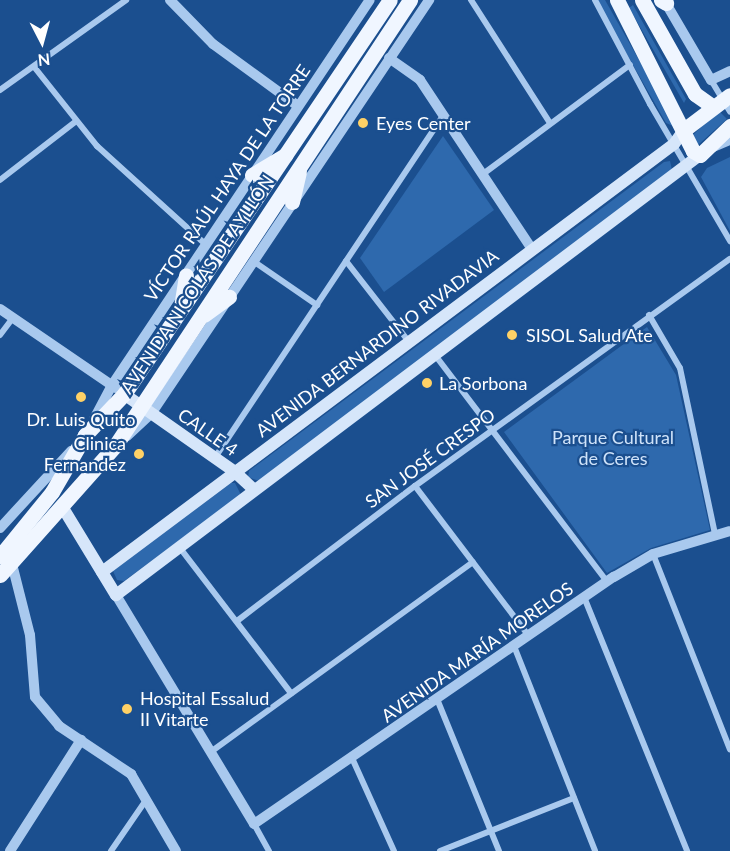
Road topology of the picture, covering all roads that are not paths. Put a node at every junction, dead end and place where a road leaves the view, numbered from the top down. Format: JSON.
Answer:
{"nodes":[{"id":1,"x":126,"y":0,"type":"edge"},
{"id":2,"x":170,"y":0,"type":"edge"},
{"id":3,"x":370,"y":0,"type":"edge"},
{"id":4,"x":390,"y":0,"type":"edge"},
{"id":5,"x":410,"y":0,"type":"edge"},
{"id":6,"x":429,"y":0,"type":"edge"},
{"id":7,"x":471,"y":0,"type":"edge"},
{"id":8,"x":595,"y":0,"type":"edge"},
{"id":9,"x":617,"y":0,"type":"edge"},
{"id":10,"x":642,"y":0,"type":"edge"},
{"id":11,"x":664,"y":1,"type":"edge"},
{"id":12,"x":389,"y":58,"type":"junction"},
{"id":13,"x":630,"y":65,"type":"junction"},
{"id":14,"x":35,"y":68,"type":"junction"},
{"id":15,"x":730,"y":71,"type":"edge"},
{"id":16,"x":711,"y":80,"type":"junction"},
{"id":17,"x":0,"y":90,"type":"edge"},
{"id":18,"x":721,"y":100,"type":"edge"},
{"id":19,"x":298,"y":106,"type":"junction"},
{"id":20,"x":730,"y":112,"type":"edge"},
{"id":21,"x":442,"y":117,"type":"junction"},
{"id":22,"x":75,"y":122,"type":"junction"},
{"id":23,"x":550,"y":123,"type":"junction"},
{"id":24,"x":730,"y":126,"type":"edge"},
{"id":25,"x":685,"y":129,"type":"junction"},
{"id":26,"x":730,"y":140,"type":"edge"},
{"id":27,"x":674,"y":144,"type":"junction"},
{"id":28,"x":702,"y":153,"type":"junction"},
{"id":29,"x":287,"y":154,"type":"junction"},
{"id":30,"x":301,"y":163,"type":"junction"},
{"id":31,"x":687,"y":168,"type":"junction"},
{"id":32,"x":483,"y":174,"type":"junction"},
{"id":33,"x":252,"y":175,"type":"junction"},
{"id":34,"x":0,"y":180,"type":"edge"},
{"id":35,"x":292,"y":202,"type":"junction"},
{"id":36,"x":730,"y":242,"type":"edge"},
{"id":37,"x":206,"y":244,"type":"junction"},
{"id":38,"x":532,"y":249,"type":"junction"},
{"id":39,"x":730,"y":259,"type":"edge"},
{"id":40,"x":253,"y":260,"type":"junction"},
{"id":41,"x":346,"y":261,"type":"junction"},
{"id":42,"x":186,"y":274,"type":"junction"},
{"id":43,"x":229,"y":297,"type":"junction"},
{"id":44,"x":317,"y":305,"type":"junction"},
{"id":45,"x":0,"y":309,"type":"edge"},
{"id":46,"x":181,"y":311,"type":"junction"},
{"id":47,"x":648,"y":315,"type":"junction"},
{"id":48,"x":12,"y":319,"type":"junction"},
{"id":49,"x":196,"y":320,"type":"junction"},
{"id":50,"x":0,"y":335,"type":"edge"},
{"id":51,"x":409,"y":342,"type":"junction"},
{"id":52,"x":435,"y":355,"type":"junction"},
{"id":53,"x":118,"y":389,"type":"junction"},
{"id":54,"x":145,"y":410,"type":"junction"},
{"id":55,"x":494,"y":430,"type":"junction"},
{"id":56,"x":85,"y":435,"type":"junction"},
{"id":57,"x":214,"y":460,"type":"junction"},
{"id":58,"x":235,"y":472,"type":"junction"},
{"id":59,"x":415,"y":486,"type":"junction"},
{"id":60,"x":254,"y":490,"type":"junction"},
{"id":61,"x":63,"y":508,"type":"junction"},
{"id":62,"x":0,"y":528,"type":"edge"},
{"id":63,"x":730,"y":531,"type":"edge"},
{"id":64,"x":715,"y":534,"type":"junction"},
{"id":65,"x":180,"y":548,"type":"junction"},
{"id":66,"x":653,"y":554,"type":"junction"},
{"id":67,"x":6,"y":560,"type":"edge"},
{"id":68,"x":472,"y":562,"type":"junction"},
{"id":69,"x":102,"y":572,"type":"junction"},
{"id":70,"x":0,"y":576,"type":"edge"},
{"id":71,"x":606,"y":582,"type":"junction"},
{"id":72,"x":116,"y":595,"type":"junction"},
{"id":73,"x":584,"y":597,"type":"junction"},
{"id":74,"x":237,"y":621,"type":"junction"},
{"id":75,"x":529,"y":636,"type":"junction"},
{"id":76,"x":514,"y":646,"type":"junction"},
{"id":77,"x":291,"y":693,"type":"junction"},
{"id":78,"x":437,"y":699,"type":"junction"},
{"id":79,"x":81,"y":740,"type":"junction"},
{"id":80,"x":730,"y":749,"type":"edge"},
{"id":81,"x":212,"y":751,"type":"junction"},
{"id":82,"x":352,"y":758,"type":"junction"},
{"id":83,"x":148,"y":798,"type":"junction"},
{"id":84,"x":574,"y":798,"type":"junction"},
{"id":85,"x":254,"y":824,"type":"junction"},
{"id":86,"x":491,"y":831,"type":"junction"},
{"id":87,"x":10,"y":851,"type":"edge"},
{"id":88,"x":111,"y":851,"type":"edge"},
{"id":89,"x":176,"y":851,"type":"edge"},
{"id":90,"x":269,"y":851,"type":"edge"},
{"id":91,"x":394,"y":851,"type":"edge"},
{"id":92,"x":440,"y":851,"type":"edge"},
{"id":93,"x":499,"y":851,"type":"edge"},
{"id":94,"x":595,"y":851,"type":"edge"},
{"id":95,"x":687,"y":851,"type":"edge"}],
"edges":[{"from":1,"to":14,"type":"street"},
{"from":2,"to":19,"type":"street"},
{"from":3,"to":19,"type":"street","name":"VÍCTOR RAÚL HAYA DE LA TORRE"},
{"from":4,"to":29,"type":"main road","name":"AVENIDA NICOLÁS DE AYLLÓN"},
{"from":5,"to":30,"type":"main road","name":"AVENIDA NICOLÁS DE AYLLÓN"},
{"from":6,"to":12,"type":"street"},
{"from":7,"to":23,"type":"street"},
{"from":8,"to":13,"type":"street"},
{"from":9,"to":25,"type":"main road"},
{"from":10,"to":18,"type":"main road"},
{"from":11,"to":16,"type":"street"},
{"from":12,"to":21,"type":"street"},
{"from":12,"to":35,"type":"street"},
{"from":13,"to":23,"type":"street"},
{"from":13,"to":27,"type":"street"},
{"from":14,"to":17,"type":"street"},
{"from":14,"to":22,"type":"street"},
{"from":15,"to":16,"type":"street"},
{"from":16,"to":18,"type":"street"},
{"from":18,"to":20,"type":"street"},
{"from":18,"to":25,"type":"main road"},
{"from":19,"to":33,"type":"street","name":"VÍCTOR RAÚL HAYA DE LA TORRE"},
{"from":21,"to":32,"type":"street"},
{"from":21,"to":41,"type":"street"},
{"from":22,"to":34,"type":"street"},
{"from":22,"to":37,"type":"street"},
{"from":23,"to":32,"type":"street"},
{"from":24,"to":28,"type":"main road"},
{"from":25,"to":27,"type":"main road","name":"AVENIDA BERNARDINO RIVADAVIA"},
{"from":25,"to":28,"type":"main road"},
{"from":26,"to":28,"type":"street"},
{"from":27,"to":31,"type":"street"},
{"from":27,"to":38,"type":"main road","name":"AVENIDA BERNARDINO RIVADAVIA"},
{"from":28,"to":31,"type":"main road"},
{"from":29,"to":33,"type":"main road"},
{"from":29,"to":46,"type":"main road","name":"AVENIDA NICOLÁS DE AYLLÓN"},
{"from":30,"to":35,"type":"main road"},
{"from":30,"to":49,"type":"main road","name":"AVENIDA NICOLÁS DE AYLLÓN"},
{"from":31,"to":36,"type":"street"},
{"from":31,"to":52,"type":"main road"},
{"from":32,"to":38,"type":"street"},
{"from":33,"to":37,"type":"street","name":"VÍCTOR RAÚL HAYA DE LA TORRE"},
{"from":35,"to":40,"type":"street"},
{"from":37,"to":42,"type":"street","name":"VÍCTOR RAÚL HAYA DE LA TORRE"},
{"from":38,"to":51,"type":"main road","name":"AVENIDA BERNARDINO RIVADAVIA"},
{"from":39,"to":47,"type":"street","name":"SAN JOSÉ CRESPO"},
{"from":40,"to":43,"type":"street"},
{"from":40,"to":44,"type":"street"},
{"from":41,"to":44,"type":"street"},
{"from":41,"to":51,"type":"street"},
{"from":42,"to":46,"type":"main road"},
{"from":42,"to":53,"type":"street","name":"VÍCTOR RAÚL HAYA DE LA TORRE"},
{"from":43,"to":49,"type":"main road"},
{"from":43,"to":54,"type":"street"},
{"from":44,"to":57,"type":"street"},
{"from":45,"to":48,"type":"street"},
{"from":46,"to":53,"type":"main road","name":"AVENIDA NICOLÁS DE AYLLÓN"},
{"from":47,"to":55,"type":"street","name":"SAN JOSÉ CRESPO"},
{"from":47,"to":64,"type":"street"},
{"from":48,"to":50,"type":"street"},
{"from":48,"to":53,"type":"street"},
{"from":49,"to":54,"type":"main road","name":"AVENIDA NICOLÁS DE AYLLÓN"},
{"from":51,"to":58,"type":"main road","name":"AVENIDA BERNARDINO RIVADAVIA"},
{"from":52,"to":55,"type":"street"},
{"from":52,"to":60,"type":"main road"},
{"from":53,"to":54,"type":"main road","name":"CALLE 4"},
{"from":53,"to":56,"type":"main road","name":"AVENIDA NICOLÁS DE AYLLÓN"},
{"from":54,"to":57,"type":"main road","name":"CALLE 4"},
{"from":54,"to":61,"type":"main road","name":"AVENIDA NICOLÁS DE AYLLÓN"},
{"from":55,"to":59,"type":"street","name":"SAN JOSÉ CRESPO"},
{"from":55,"to":71,"type":"street"},
{"from":56,"to":62,"type":"street"},
{"from":56,"to":67,"type":"main road","name":"AVENIDA NICOLÁS DE AYLLÓN"},
{"from":57,"to":58,"type":"main road","name":"CALLE 4"},
{"from":58,"to":60,"type":"main road","name":"CALLE 4"},
{"from":58,"to":69,"type":"main road","name":"AVENIDA BERNARDINO RIVADAVIA"},
{"from":59,"to":68,"type":"street"},
{"from":59,"to":74,"type":"street","name":"SAN JOSÉ CRESPO"},
{"from":60,"to":65,"type":"main road"},
{"from":61,"to":67,"type":"main road","name":"AVENIDA NICOLÁS DE AYLLÓN"},
{"from":61,"to":69,"type":"main road"},
{"from":63,"to":64,"type":"street","name":"AVENIDA MARÍA MORELOS"},
{"from":64,"to":66,"type":"street","name":"AVENIDA MARÍA MORELOS"},
{"from":65,"to":72,"type":"main road"},
{"from":65,"to":74,"type":"street"},
{"from":66,"to":71,"type":"street","name":"AVENIDA MARÍA MORELOS"},
{"from":66,"to":80,"type":"street"},
{"from":67,"to":70,"type":"main road","name":"AVENIDA NICOLÁS DE AYLLÓN"},
{"from":67,"to":79,"type":"street"},
{"from":68,"to":75,"type":"street"},
{"from":68,"to":77,"type":"street"},
{"from":69,"to":72,"type":"main road"},
{"from":71,"to":73,"type":"street","name":"AVENIDA MARÍA MORELOS"},
{"from":72,"to":81,"type":"street"},
{"from":73,"to":75,"type":"street","name":"AVENIDA MARÍA MORELOS"},
{"from":73,"to":95,"type":"street"},
{"from":74,"to":77,"type":"street"},
{"from":75,"to":76,"type":"street","name":"AVENIDA MARÍA MORELOS"},
{"from":76,"to":78,"type":"street","name":"AVENIDA MARÍA MORELOS"},
{"from":76,"to":84,"type":"street"},
{"from":77,"to":81,"type":"street"},
{"from":78,"to":82,"type":"street","name":"AVENIDA MARÍA MORELOS"},
{"from":78,"to":86,"type":"street"},
{"from":79,"to":83,"type":"street"},
{"from":79,"to":87,"type":"street"},
{"from":81,"to":85,"type":"street"},
{"from":82,"to":85,"type":"street","name":"AVENIDA MARÍA MORELOS"},
{"from":82,"to":91,"type":"street"},
{"from":83,"to":88,"type":"street"},
{"from":83,"to":89,"type":"street"},
{"from":84,"to":86,"type":"street"},
{"from":84,"to":94,"type":"street"},
{"from":85,"to":90,"type":"street"},
{"from":86,"to":92,"type":"street"},
{"from":86,"to":93,"type":"street"}]}
